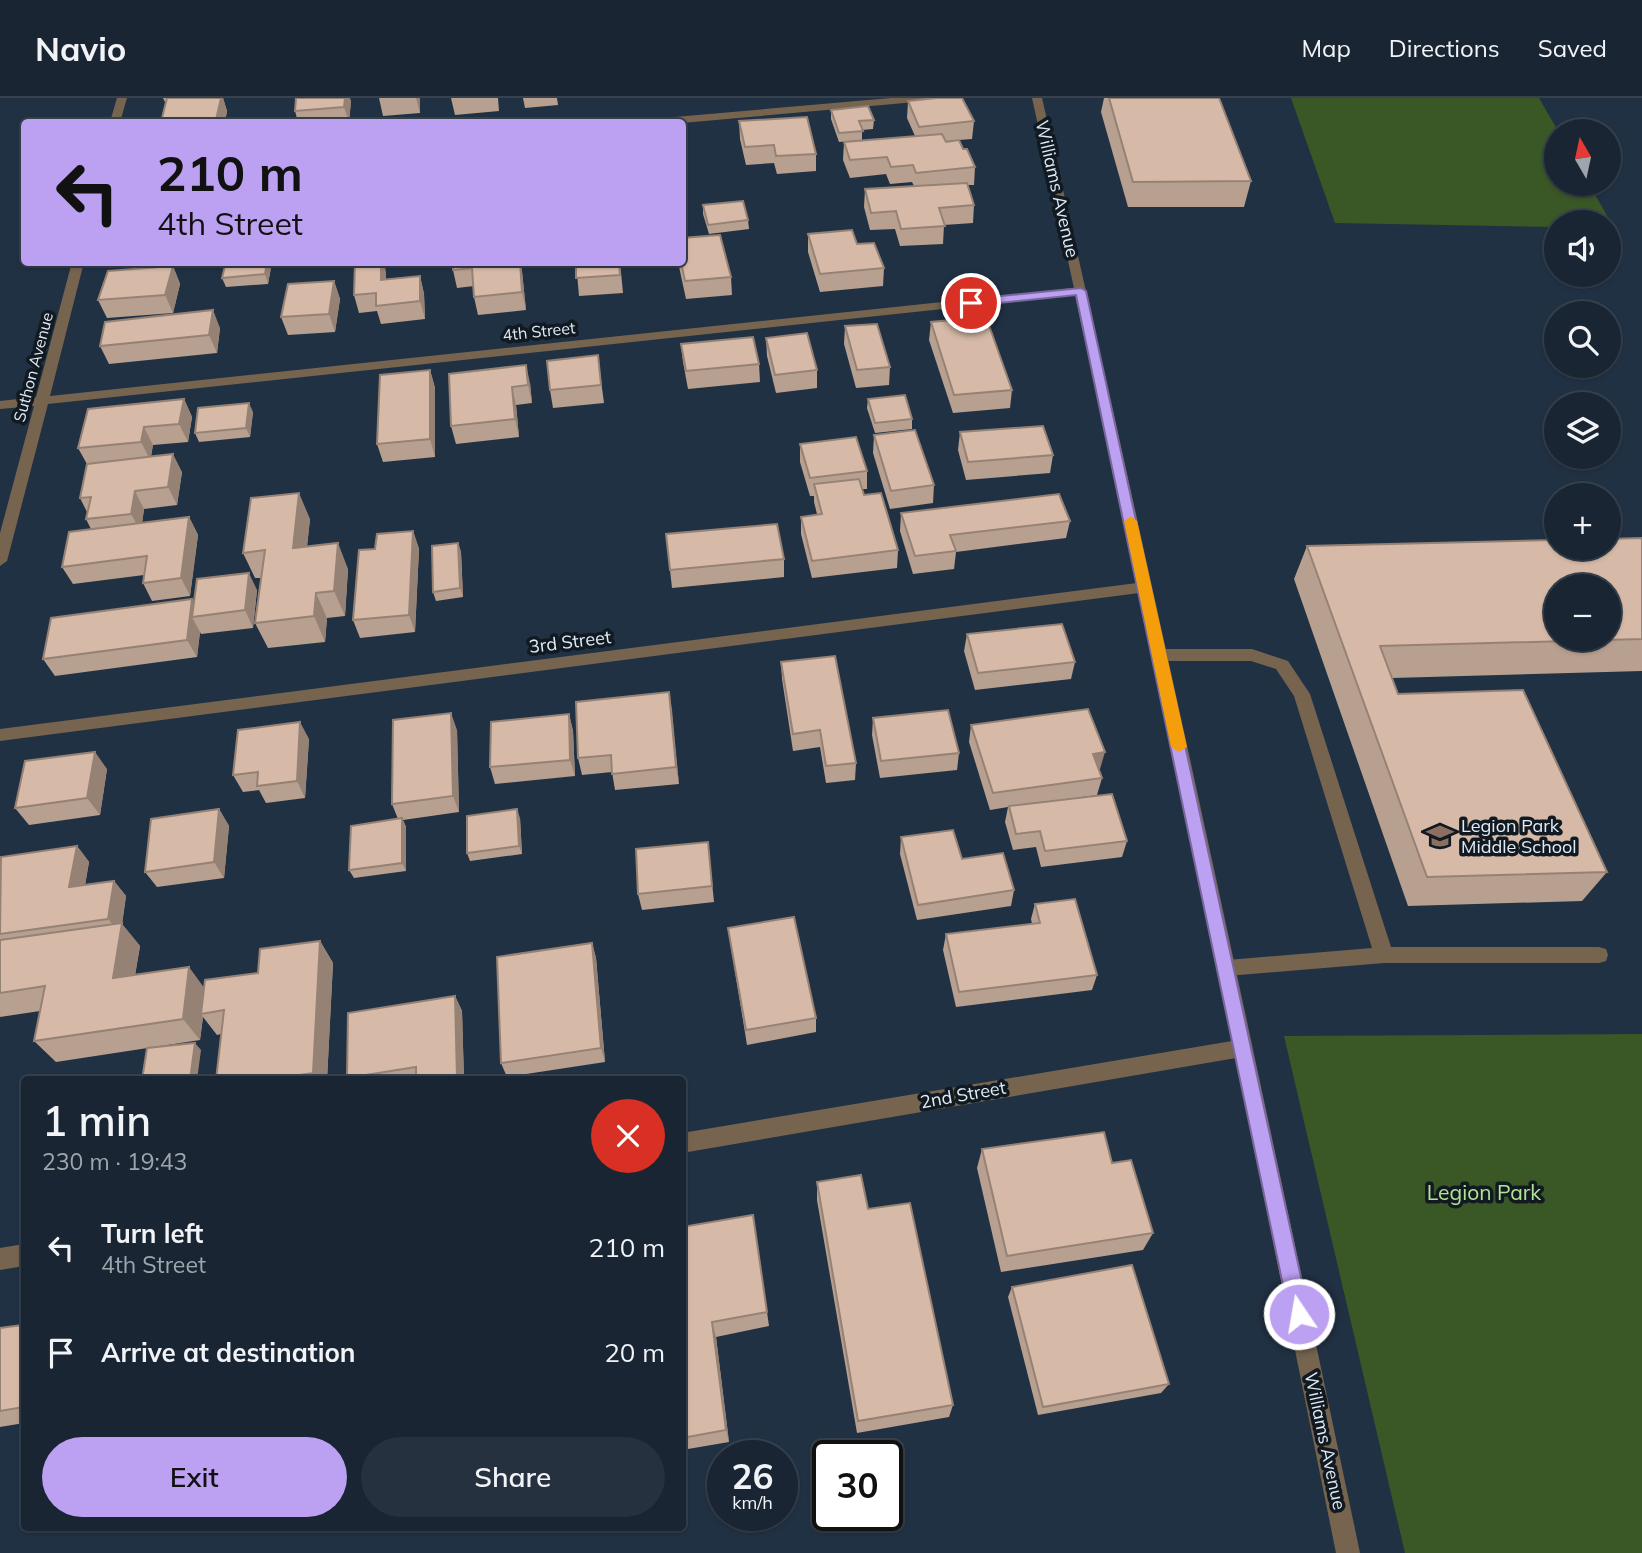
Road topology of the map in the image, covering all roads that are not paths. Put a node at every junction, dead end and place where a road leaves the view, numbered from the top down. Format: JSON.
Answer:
{"nodes":[{"id":1,"x":122,"y":98,"type":"edge"},
{"id":2,"x":927,"y":98,"type":"edge"},
{"id":3,"x":1037,"y":98,"type":"edge"},
{"id":4,"x":116,"y":119,"type":"edge"},
{"id":5,"x":686,"y":119,"type":"edge"},
{"id":6,"x":77,"y":266,"type":"edge"},
{"id":7,"x":1081,"y":291,"type":"junction"},
{"id":8,"x":41,"y":401,"type":"junction"},
{"id":9,"x":0,"y":405,"type":"edge"},
{"id":10,"x":0,"y":561,"type":"edge"},
{"id":11,"x":1145,"y":587,"type":"junction"},
{"id":12,"x":1160,"y":655,"type":"junction"},
{"id":13,"x":0,"y":735,"type":"edge"},
{"id":14,"x":1384,"y":955,"type":"junction"},
{"id":15,"x":1599,"y":955,"type":"dead end"},
{"id":16,"x":1227,"y":968,"type":"junction"},
{"id":17,"x":1244,"y":1048,"type":"junction"},
{"id":18,"x":686,"y":1142,"type":"edge"},
{"id":19,"x":21,"y":1256,"type":"edge"},
{"id":20,"x":0,"y":1259,"type":"edge"},
{"id":21,"x":1348,"y":1553,"type":"edge"}],
"edges":[{"from":1,"to":4,"type":"street"},
{"from":2,"to":5,"type":"street"},
{"from":3,"to":7,"type":"street","name":"Williams Avenue"},
{"from":6,"to":8,"type":"street","name":"Suthon Avenue"},
{"from":7,"to":8,"type":"street","name":"4th Street"},
{"from":7,"to":11,"type":"street","name":"Williams Avenue"},
{"from":8,"to":9,"type":"street","name":"4th Street"},
{"from":8,"to":10,"type":"street","name":"Suthon Avenue"},
{"from":11,"to":12,"type":"street","name":"Williams Avenue"},
{"from":11,"to":13,"type":"street","name":"3rd Street"},
{"from":12,"to":14,"type":"street"},
{"from":12,"to":16,"type":"street","name":"Williams Avenue"},
{"from":14,"to":15,"type":"street"},
{"from":14,"to":16,"type":"street"},
{"from":16,"to":17,"type":"street","name":"Williams Avenue"},
{"from":17,"to":18,"type":"street","name":"2nd Street"},
{"from":17,"to":21,"type":"street","name":"Williams Avenue"},
{"from":19,"to":20,"type":"street"}]}
